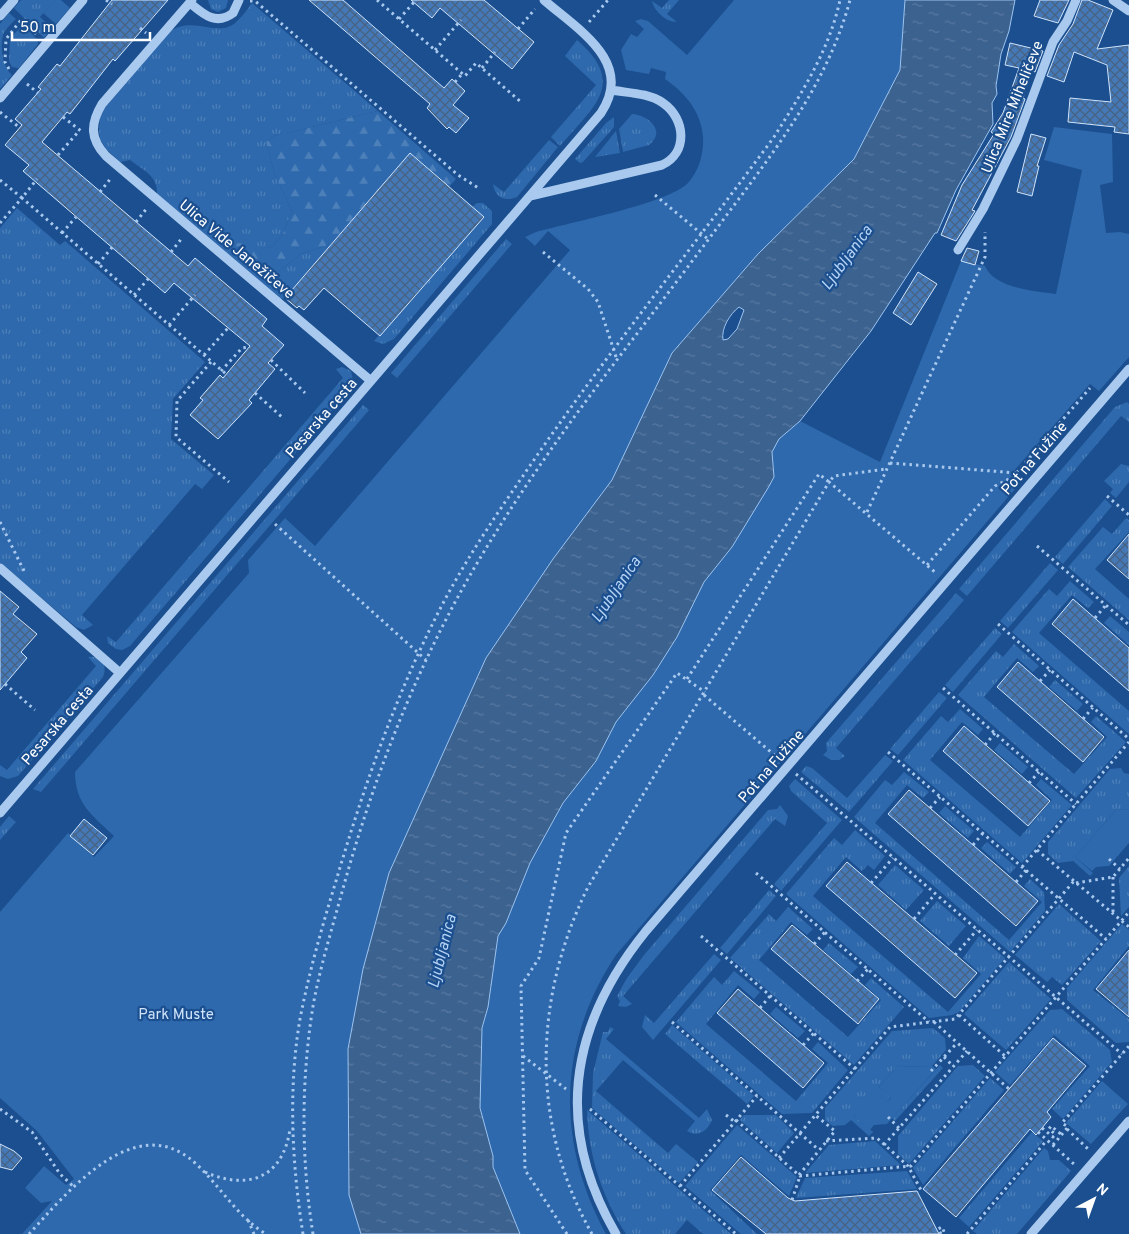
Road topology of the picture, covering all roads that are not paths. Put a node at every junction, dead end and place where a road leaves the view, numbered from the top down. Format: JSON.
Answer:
{"nodes":[{"id":1,"x":83,"y":0,"type":"edge"},
{"id":2,"x":239,"y":0,"type":"edge"},
{"id":3,"x":544,"y":0,"type":"edge"},
{"id":4,"x":1076,"y":0,"type":"edge"},
{"id":5,"x":1113,"y":0,"type":"edge"},
{"id":6,"x":191,"y":1,"type":"edge"},
{"id":7,"x":11,"y":4,"type":"edge"},
{"id":8,"x":1129,"y":11,"type":"edge"},
{"id":9,"x":0,"y":16,"type":"edge"},
{"id":10,"x":611,"y":90,"type":"junction"},
{"id":11,"x":0,"y":98,"type":"edge"},
{"id":12,"x":530,"y":196,"type":"junction"},
{"id":13,"x":958,"y":250,"type":"dead end"},
{"id":14,"x":1129,"y":369,"type":"edge"},
{"id":15,"x":371,"y":381,"type":"junction"},
{"id":16,"x":0,"y":568,"type":"edge"},
{"id":17,"x":120,"y":673,"type":"junction"},
{"id":18,"x":0,"y":813,"type":"edge"},
{"id":19,"x":1129,"y":1121,"type":"edge"},
{"id":20,"x":616,"y":1234,"type":"edge"},
{"id":21,"x":1031,"y":1234,"type":"edge"}],
"edges":[{"from":1,"to":11,"type":"street"},
{"from":2,"to":6,"type":"street"},
{"from":3,"to":10,"type":"street"},
{"from":4,"to":13,"type":"street","name":"Ulica Mire Miheličeve"},
{"from":5,"to":8,"type":"street"},
{"from":6,"to":15,"type":"street","name":"Ulica Vide Janežičeve"},
{"from":7,"to":9,"type":"street"},
{"from":10,"to":12,"type":"street","name":"Pesarska cesta"},
{"from":10,"to":12,"type":"street"},
{"from":12,"to":15,"type":"street","name":"Pesarska cesta"},
{"from":14,"to":20,"type":"street","name":"Pot na Fužine"},
{"from":15,"to":17,"type":"street","name":"Pesarska cesta"},
{"from":16,"to":17,"type":"street"},
{"from":17,"to":18,"type":"street","name":"Pesarska cesta"},
{"from":19,"to":21,"type":"street"}]}
